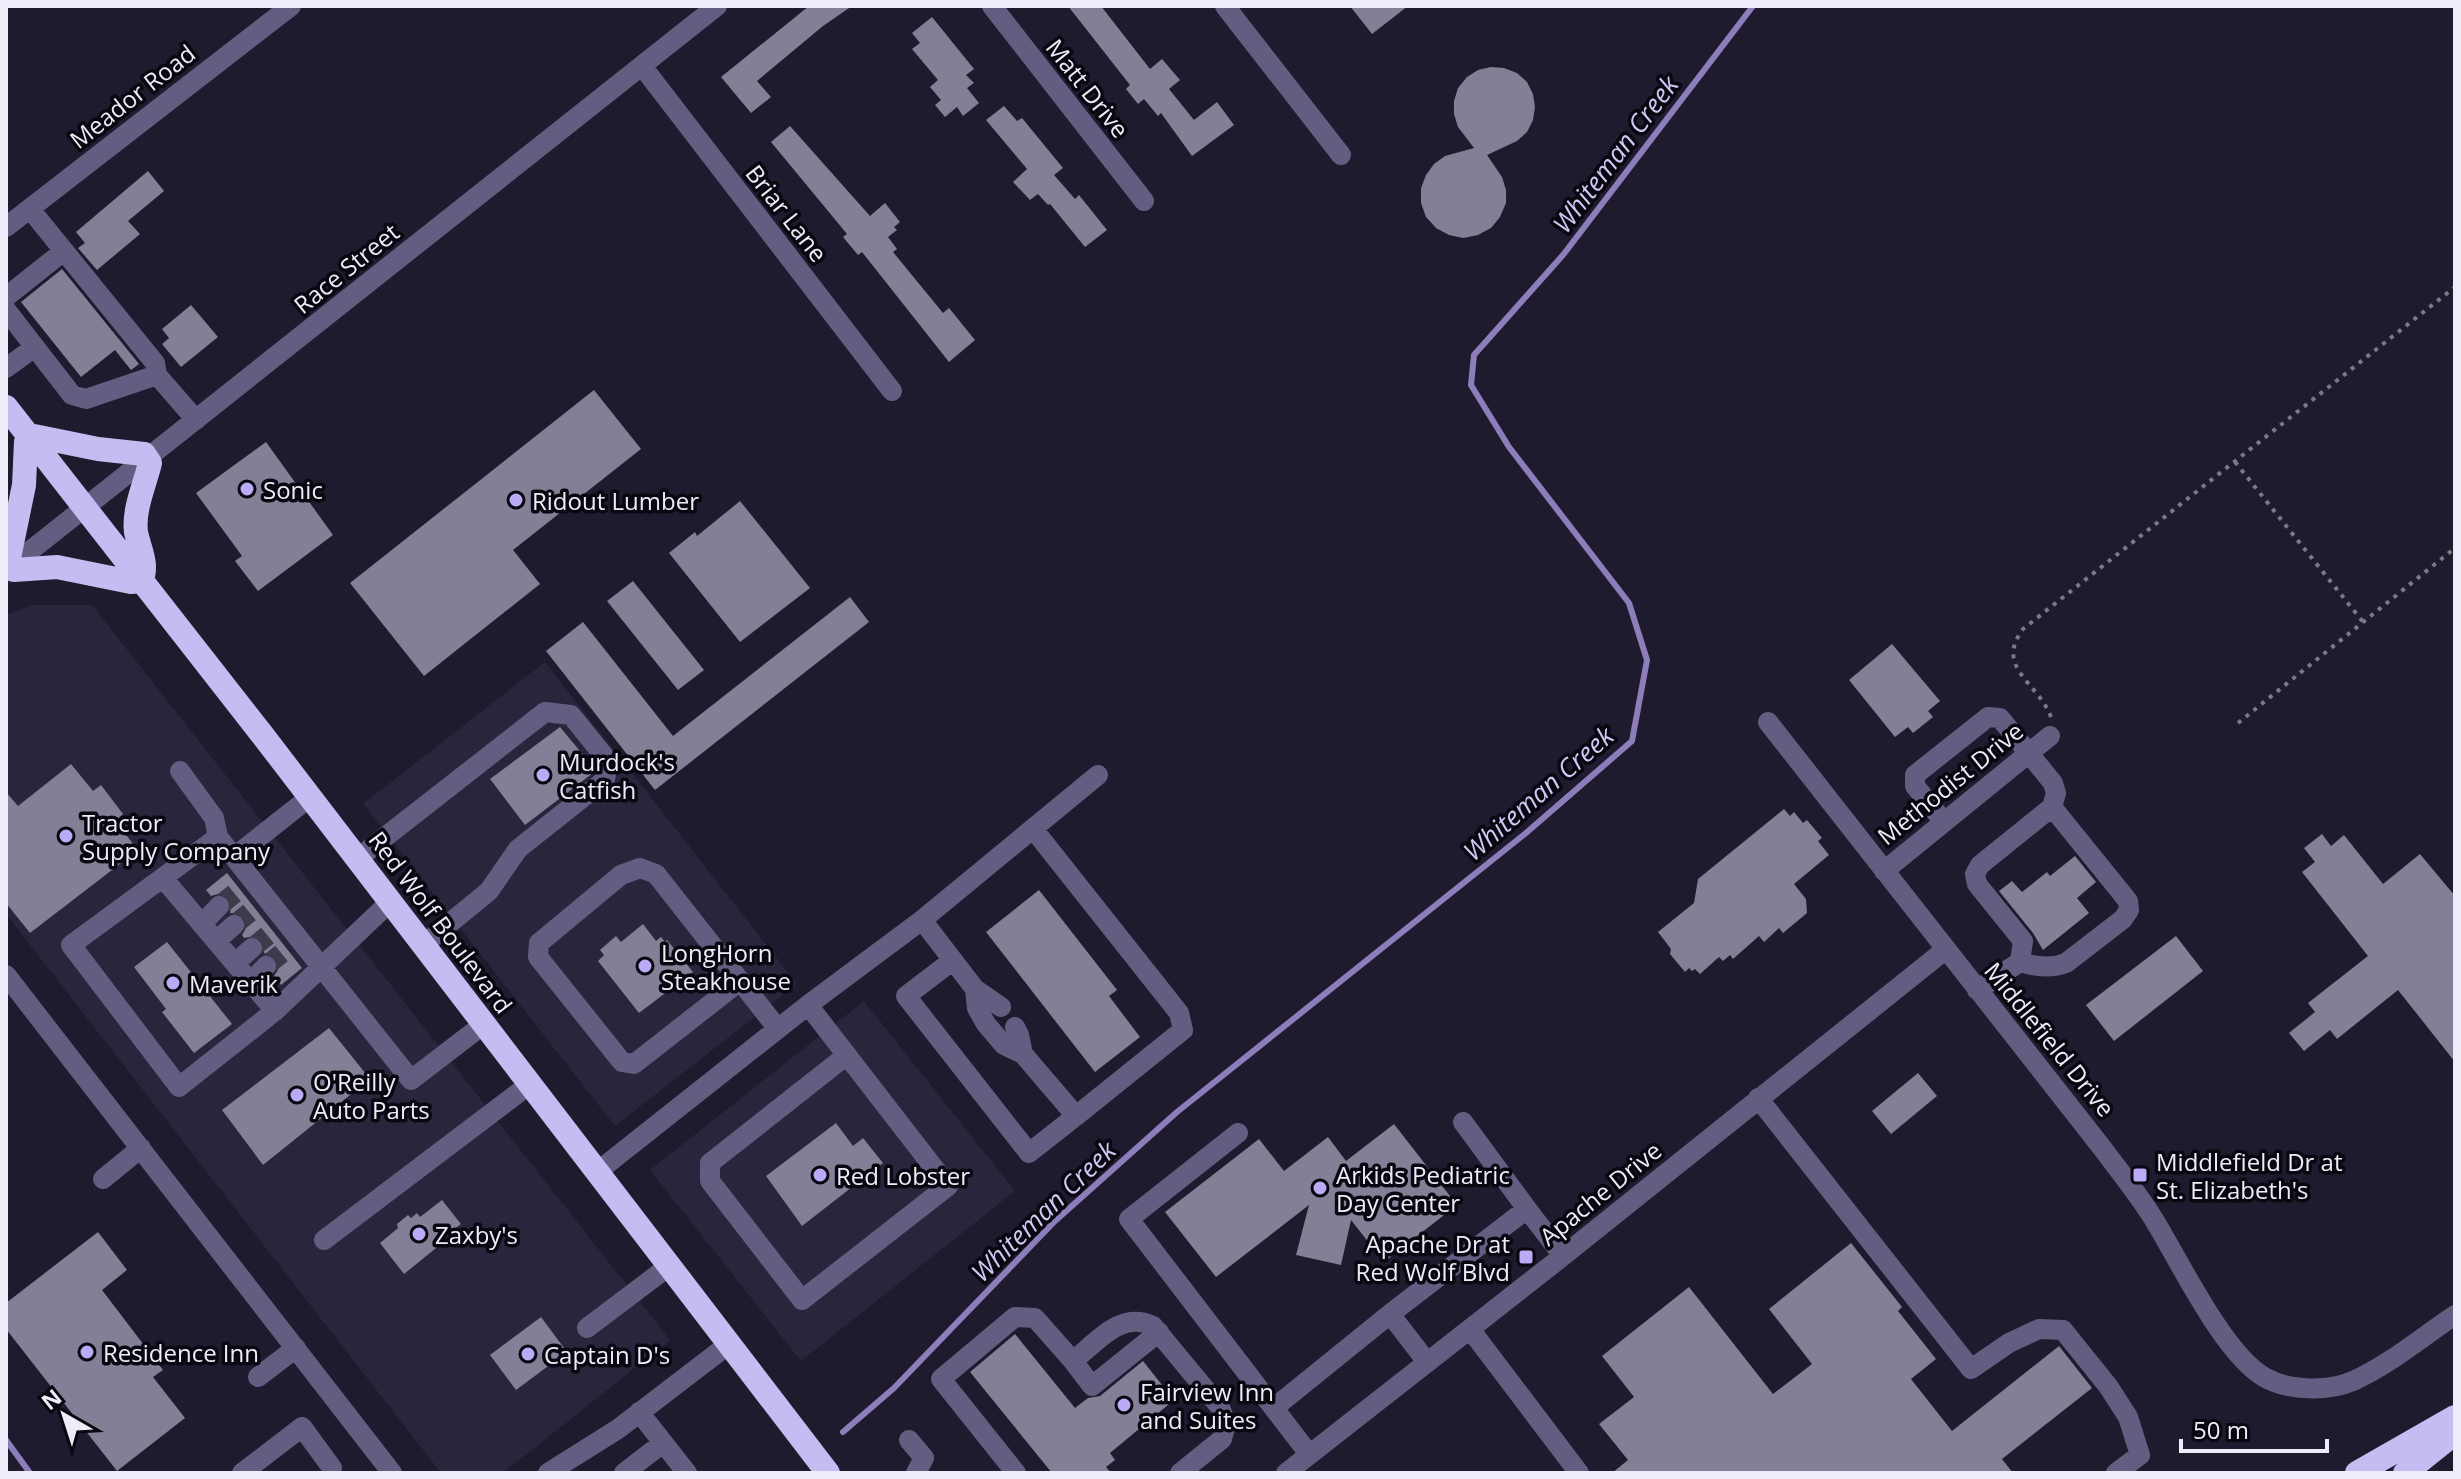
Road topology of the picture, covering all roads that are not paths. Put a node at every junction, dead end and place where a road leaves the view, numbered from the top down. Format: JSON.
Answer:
{"nodes":[{"id":1,"x":291,"y":6,"type":"edge"},
{"id":2,"x":717,"y":6,"type":"edge"},
{"id":3,"x":992,"y":6,"type":"edge"},
{"id":4,"x":1225,"y":6,"type":"edge"},
{"id":5,"x":642,"y":66,"type":"junction"},
{"id":6,"x":1341,"y":155,"type":"dead end"},
{"id":7,"x":1144,"y":201,"type":"dead end"},
{"id":8,"x":30,"y":209,"type":"junction"},
{"id":9,"x":6,"y":227,"type":"edge"},
{"id":10,"x":64,"y":251,"type":"junction"},
{"id":11,"x":6,"y":297,"type":"edge"},
{"id":12,"x":6,"y":310,"type":"edge"},
{"id":13,"x":35,"y":347,"type":"junction"},
{"id":14,"x":6,"y":368,"type":"edge"},
{"id":15,"x":157,"y":375,"type":"junction"},
{"id":16,"x":892,"y":391,"type":"dead end"},
{"id":17,"x":6,"y":407,"type":"edge"},
{"id":18,"x":196,"y":420,"type":"junction"},
{"id":19,"x":29,"y":438,"type":"junction"},
{"id":20,"x":147,"y":458,"type":"junction"},
{"id":21,"x":83,"y":508,"type":"junction"},
{"id":22,"x":8,"y":568,"type":"edge"},
{"id":23,"x":141,"y":581,"type":"junction"},
{"id":24,"x":1768,"y":722,"type":"dead end"},
{"id":25,"x":2050,"y":736,"type":"road end"},
{"id":26,"x":2028,"y":753,"type":"junction"},
{"id":27,"x":180,"y":771,"type":"dead end"},
{"id":28,"x":1098,"y":775,"type":"dead end"},
{"id":29,"x":310,"y":797,"type":"junction"},
{"id":30,"x":2052,"y":807,"type":"junction"},
{"id":31,"x":1944,"y":822,"type":"junction"},
{"id":32,"x":1034,"y":830,"type":"junction"},
{"id":33,"x":218,"y":837,"type":"junction"},
{"id":34,"x":234,"y":857,"type":"junction"},
{"id":35,"x":357,"y":859,"type":"junction"},
{"id":36,"x":1884,"y":871,"type":"junction"},
{"id":37,"x":163,"y":878,"type":"junction"},
{"id":38,"x":390,"y":902,"type":"junction"},
{"id":39,"x":219,"y":906,"type":"tunnel mouth"},
{"id":40,"x":922,"y":920,"type":"junction"},
{"id":41,"x":202,"y":924,"type":"junction"},
{"id":42,"x":234,"y":925,"type":"tunnel mouth"},
{"id":43,"x":216,"y":941,"type":"junction"},
{"id":44,"x":423,"y":945,"type":"junction"},
{"id":45,"x":252,"y":948,"type":"tunnel mouth"},
{"id":46,"x":1945,"y":950,"type":"junction"},
{"id":47,"x":952,"y":961,"type":"junction"},
{"id":48,"x":2020,"y":962,"type":"junction"},
{"id":49,"x":235,"y":963,"type":"junction"},
{"id":50,"x":266,"y":966,"type":"tunnel mouth"},
{"id":51,"x":321,"y":968,"type":"junction"},
{"id":52,"x":6,"y":975,"type":"edge"},
{"id":53,"x":740,"y":981,"type":"junction"},
{"id":54,"x":251,"y":982,"type":"junction"},
{"id":55,"x":975,"y":989,"type":"junction"},
{"id":56,"x":1977,"y":990,"type":"junction"},
{"id":57,"x":808,"y":1005,"type":"junction"},
{"id":58,"x":1001,"y":1007,"type":"dead end"},
{"id":59,"x":275,"y":1011,"type":"junction"},
{"id":60,"x":484,"y":1024,"type":"junction"},
{"id":61,"x":1015,"y":1027,"type":"dead end"},
{"id":62,"x":778,"y":1029,"type":"junction"},
{"id":63,"x":1023,"y":1054,"type":"junction"},
{"id":64,"x":847,"y":1055,"type":"junction"},
{"id":65,"x":530,"y":1084,"type":"junction"},
{"id":66,"x":1758,"y":1098,"type":"junction"},
{"id":67,"x":1076,"y":1116,"type":"junction"},
{"id":68,"x":1463,"y":1122,"type":"dead end"},
{"id":69,"x":1238,"y":1133,"type":"dead end"},
{"id":70,"x":141,"y":1148,"type":"junction"},
{"id":71,"x":597,"y":1172,"type":"junction"},
{"id":72,"x":103,"y":1179,"type":"dead end"},
{"id":73,"x":1527,"y":1209,"type":"junction"},
{"id":74,"x":324,"y":1240,"type":"dead end"},
{"id":75,"x":1563,"y":1256,"type":"junction"},
{"id":76,"x":669,"y":1266,"type":"junction"},
{"id":77,"x":1390,"y":1314,"type":"junction"},
{"id":78,"x":2455,"y":1315,"type":"edge"},
{"id":79,"x":587,"y":1328,"type":"dead end"},
{"id":80,"x":1470,"y":1329,"type":"junction"},
{"id":81,"x":1159,"y":1332,"type":"junction"},
{"id":82,"x":729,"y":1344,"type":"junction"},
{"id":83,"x":296,"y":1348,"type":"junction"},
{"id":84,"x":1073,"y":1361,"type":"junction"},
{"id":85,"x":1427,"y":1362,"type":"junction"},
{"id":86,"x":258,"y":1377,"type":"dead end"},
{"id":87,"x":1275,"y":1407,"type":"junction"},
{"id":88,"x":639,"y":1412,"type":"junction"},
{"id":89,"x":2455,"y":1417,"type":"edge"},
{"id":90,"x":2455,"y":1433,"type":"edge"},
{"id":91,"x":909,"y":1440,"type":"dead end"},
{"id":92,"x":663,"y":1443,"type":"junction"},
{"id":93,"x":1309,"y":1462,"type":"edge"},
{"id":94,"x":2145,"y":1464,"type":"edge"},
{"id":95,"x":332,"y":1468,"type":"dead end"},
{"id":96,"x":1187,"y":1471,"type":"edge"},
{"id":97,"x":242,"y":1473,"type":"edge"},
{"id":98,"x":392,"y":1473,"type":"edge"},
{"id":99,"x":548,"y":1473,"type":"edge"},
{"id":100,"x":624,"y":1473,"type":"edge"},
{"id":101,"x":687,"y":1473,"type":"edge"},
{"id":102,"x":828,"y":1473,"type":"edge"},
{"id":103,"x":916,"y":1473,"type":"edge"},
{"id":104,"x":1016,"y":1473,"type":"edge"},
{"id":105,"x":1286,"y":1473,"type":"edge"},
{"id":106,"x":1579,"y":1473,"type":"edge"},
{"id":107,"x":2116,"y":1473,"type":"edge"},
{"id":108,"x":2357,"y":1473,"type":"edge"},
{"id":109,"x":2405,"y":1473,"type":"edge"}],
"edges":[{"from":1,"to":8,"type":"street","name":"Meador Road"},
{"from":2,"to":5,"type":"street","name":"Race Street"},
{"from":3,"to":7,"type":"street","name":"Matt Drive"},
{"from":4,"to":6,"type":"street"},
{"from":5,"to":16,"type":"street","name":"Briar Lane"},
{"from":5,"to":18,"type":"street","name":"Race Street"},
{"from":8,"to":9,"type":"street","name":"Meador Road"},
{"from":8,"to":10,"type":"street"},
{"from":10,"to":11,"type":"street"},
{"from":10,"to":15,"type":"street"},
{"from":12,"to":13,"type":"street"},
{"from":13,"to":14,"type":"street"},
{"from":13,"to":15,"type":"street"},
{"from":15,"to":18,"type":"street"},
{"from":17,"to":19,"type":"highway","name":"Red Wolf Boulevard"},
{"from":18,"to":20,"type":"street","name":"Race Street"},
{"from":19,"to":20,"type":"highway"},
{"from":19,"to":21,"type":"highway","name":"Red Wolf Boulevard"},
{"from":19,"to":22,"type":"highway"},
{"from":20,"to":21,"type":"street","name":"Race Street"},
{"from":20,"to":23,"type":"highway"},
{"from":21,"to":22,"type":"street","name":"Race Street"},
{"from":21,"to":23,"type":"highway","name":"Red Wolf Boulevard"},
{"from":22,"to":23,"type":"highway"},
{"from":23,"to":29,"type":"highway","name":"Red Wolf Boulevard"},
{"from":24,"to":36,"type":"street","name":"Middlefield Drive"},
{"from":25,"to":26,"type":"street","name":"Methodist Drive"},
{"from":26,"to":30,"type":"street"},
{"from":26,"to":31,"type":"street","name":"Methodist Drive"},
{"from":26,"to":31,"type":"street"},
{"from":27,"to":33,"type":"street"},
{"from":28,"to":32,"type":"street"},
{"from":29,"to":34,"type":"street"},
{"from":29,"to":35,"type":"highway","name":"Red Wolf Boulevard"},
{"from":30,"to":48,"type":"street"},
{"from":30,"to":48,"type":"street"},
{"from":31,"to":36,"type":"street","name":"Methodist Drive"},
{"from":32,"to":40,"type":"street"},
{"from":32,"to":67,"type":"street"},
{"from":33,"to":34,"type":"street"},
{"from":33,"to":37,"type":"street"},
{"from":34,"to":51,"type":"street"},
{"from":35,"to":38,"type":"highway","name":"Red Wolf Boulevard"},
{"from":35,"to":44,"type":"street"},
{"from":36,"to":46,"type":"street","name":"Middlefield Drive"},
{"from":37,"to":41,"type":"street"},
{"from":37,"to":59,"type":"street"},
{"from":38,"to":44,"type":"highway","name":"Red Wolf Boulevard"},
{"from":38,"to":51,"type":"street"},
{"from":39,"to":41,"type":"street"},
{"from":40,"to":47,"type":"street"},
{"from":40,"to":57,"type":"street"},
{"from":41,"to":43,"type":"street"},
{"from":42,"to":43,"type":"street"},
{"from":43,"to":49,"type":"street"},
{"from":44,"to":60,"type":"highway","name":"Red Wolf Boulevard"},
{"from":45,"to":49,"type":"street"},
{"from":46,"to":56,"type":"street","name":"Middlefield Drive"},
{"from":46,"to":66,"type":"street","name":"Apache Drive"},
{"from":47,"to":55,"type":"street"},
{"from":47,"to":67,"type":"street"},
{"from":48,"to":56,"type":"street"},
{"from":49,"to":54,"type":"street"},
{"from":50,"to":54,"type":"street"},
{"from":51,"to":59,"type":"street"},
{"from":51,"to":60,"type":"street"},
{"from":52,"to":70,"type":"street"},
{"from":53,"to":53,"type":"street"},
{"from":53,"to":62,"type":"street"},
{"from":54,"to":59,"type":"street"},
{"from":55,"to":58,"type":"street"},
{"from":55,"to":63,"type":"street"},
{"from":56,"to":78,"type":"street","name":"Middlefield Drive"},
{"from":57,"to":62,"type":"street"},
{"from":57,"to":64,"type":"street"},
{"from":60,"to":65,"type":"highway","name":"Red Wolf Boulevard"},
{"from":61,"to":63,"type":"street"},
{"from":62,"to":71,"type":"street"},
{"from":63,"to":67,"type":"street"},
{"from":64,"to":64,"type":"street"},
{"from":65,"to":71,"type":"highway","name":"Red Wolf Boulevard"},
{"from":65,"to":74,"type":"street"},
{"from":66,"to":75,"type":"street","name":"Apache Drive"},
{"from":66,"to":94,"type":"street"},
{"from":68,"to":73,"type":"street"},
{"from":69,"to":87,"type":"street"},
{"from":70,"to":72,"type":"street"},
{"from":70,"to":83,"type":"street"},
{"from":71,"to":76,"type":"highway","name":"Red Wolf Boulevard"},
{"from":73,"to":75,"type":"street"},
{"from":73,"to":77,"type":"street"},
{"from":75,"to":80,"type":"street","name":"Apache Drive"},
{"from":76,"to":79,"type":"street"},
{"from":76,"to":82,"type":"highway","name":"Red Wolf Boulevard"},
{"from":77,"to":85,"type":"street"},
{"from":77,"to":87,"type":"street"},
{"from":80,"to":85,"type":"street","name":"Apache Drive"},
{"from":80,"to":106,"type":"street"},
{"from":81,"to":84,"type":"street"},
{"from":81,"to":84,"type":"street"},
{"from":81,"to":96,"type":"street"},
{"from":82,"to":88,"type":"street"},
{"from":82,"to":102,"type":"highway","name":"Red Wolf Boulevard"},
{"from":83,"to":86,"type":"street"},
{"from":83,"to":98,"type":"street"},
{"from":84,"to":104,"type":"street"},
{"from":85,"to":93,"type":"street","name":"Apache Drive"},
{"from":87,"to":93,"type":"street"},
{"from":88,"to":92,"type":"street"},
{"from":88,"to":99,"type":"street"},
{"from":89,"to":108,"type":"highway"},
{"from":90,"to":109,"type":"highway"},
{"from":91,"to":103,"type":"street"},
{"from":92,"to":100,"type":"street"},
{"from":92,"to":101,"type":"street"},
{"from":93,"to":105,"type":"street","name":"Apache Drive"},
{"from":94,"to":107,"type":"street"},
{"from":95,"to":97,"type":"street"}]}
